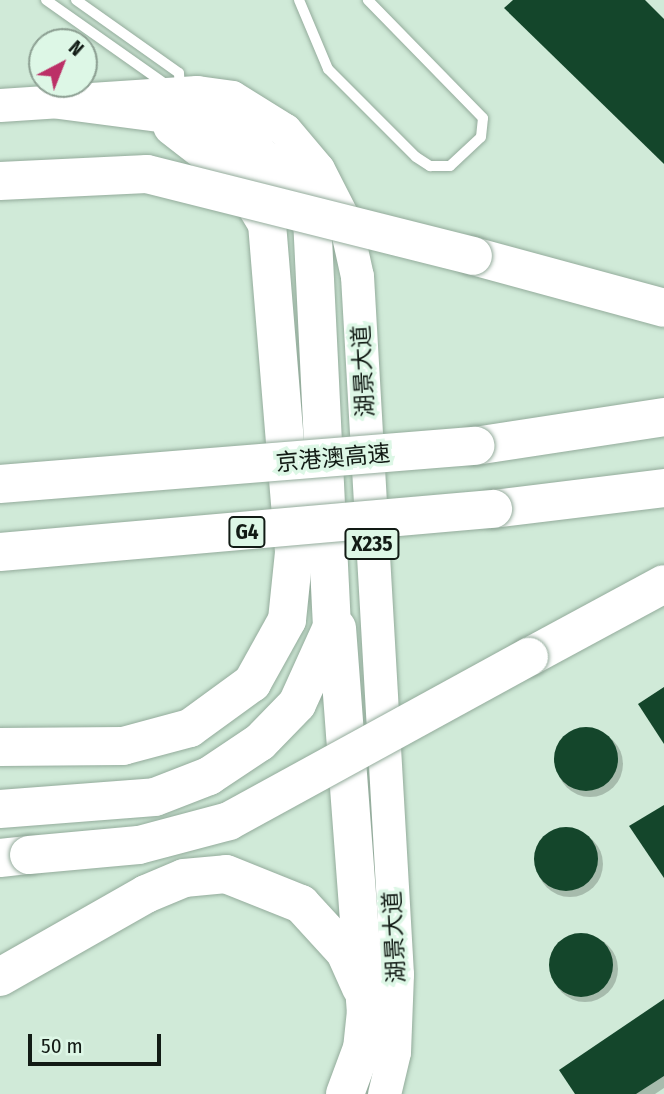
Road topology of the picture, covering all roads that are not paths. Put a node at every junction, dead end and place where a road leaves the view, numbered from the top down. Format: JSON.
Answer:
{"nodes":[{"id":1,"x":46,"y":0,"type":"edge"},
{"id":2,"x":76,"y":0,"type":"edge"},
{"id":3,"x":299,"y":0,"type":"edge"},
{"id":4,"x":368,"y":0,"type":"edge"},
{"id":5,"x":178,"y":93,"type":"junction"},
{"id":6,"x":61,"y":100,"type":"junction"},
{"id":7,"x":0,"y":105,"type":"edge"},
{"id":8,"x":134,"y":111,"type":"junction"},
{"id":9,"x":0,"y":181,"type":"edge"},
{"id":10,"x":664,"y":308,"type":"edge"},
{"id":11,"x":664,"y":417,"type":"edge"},
{"id":12,"x":0,"y":484,"type":"edge"},
{"id":13,"x":664,"y":488,"type":"edge"},
{"id":14,"x":0,"y":552,"type":"edge"},
{"id":15,"x":664,"y":584,"type":"edge"},
{"id":16,"x":334,"y":595,"type":"junction"},
{"id":17,"x":0,"y":747,"type":"edge"},
{"id":18,"x":0,"y":809,"type":"edge"},
{"id":19,"x":15,"y":857,"type":"edge"},
{"id":20,"x":0,"y":977,"type":"edge"},
{"id":21,"x":366,"y":1011,"type":"junction"},
{"id":22,"x":345,"y":1094,"type":"edge"},
{"id":23,"x":384,"y":1094,"type":"edge"}],
"edges":[{"from":1,"to":5,"type":"lane"},
{"from":2,"to":5,"type":"lane"},
{"from":3,"to":4,"type":"lane"},
{"from":5,"to":6,"type":"main road","name":"湖景大道","number":"X235"},
{"from":5,"to":23,"type":"main road","name":"湖景大道","number":"X235"},
{"from":6,"to":7,"type":"main road","name":"湖景大道","number":"X235"},
{"from":6,"to":8,"type":"highway"},
{"from":8,"to":16,"type":"highway"},
{"from":8,"to":17,"type":"highway"},
{"from":9,"to":10,"type":"highway","bridge":true},
{"from":11,"to":12,"type":"highway","name":"京港澳高速","bridge":true},
{"from":13,"to":14,"type":"highway","number":"G4","bridge":true},
{"from":15,"to":19,"type":"highway","bridge":true},
{"from":16,"to":18,"type":"highway"},
{"from":16,"to":21,"type":"highway"},
{"from":20,"to":21,"type":"highway"},
{"from":21,"to":22,"type":"highway"}]}
